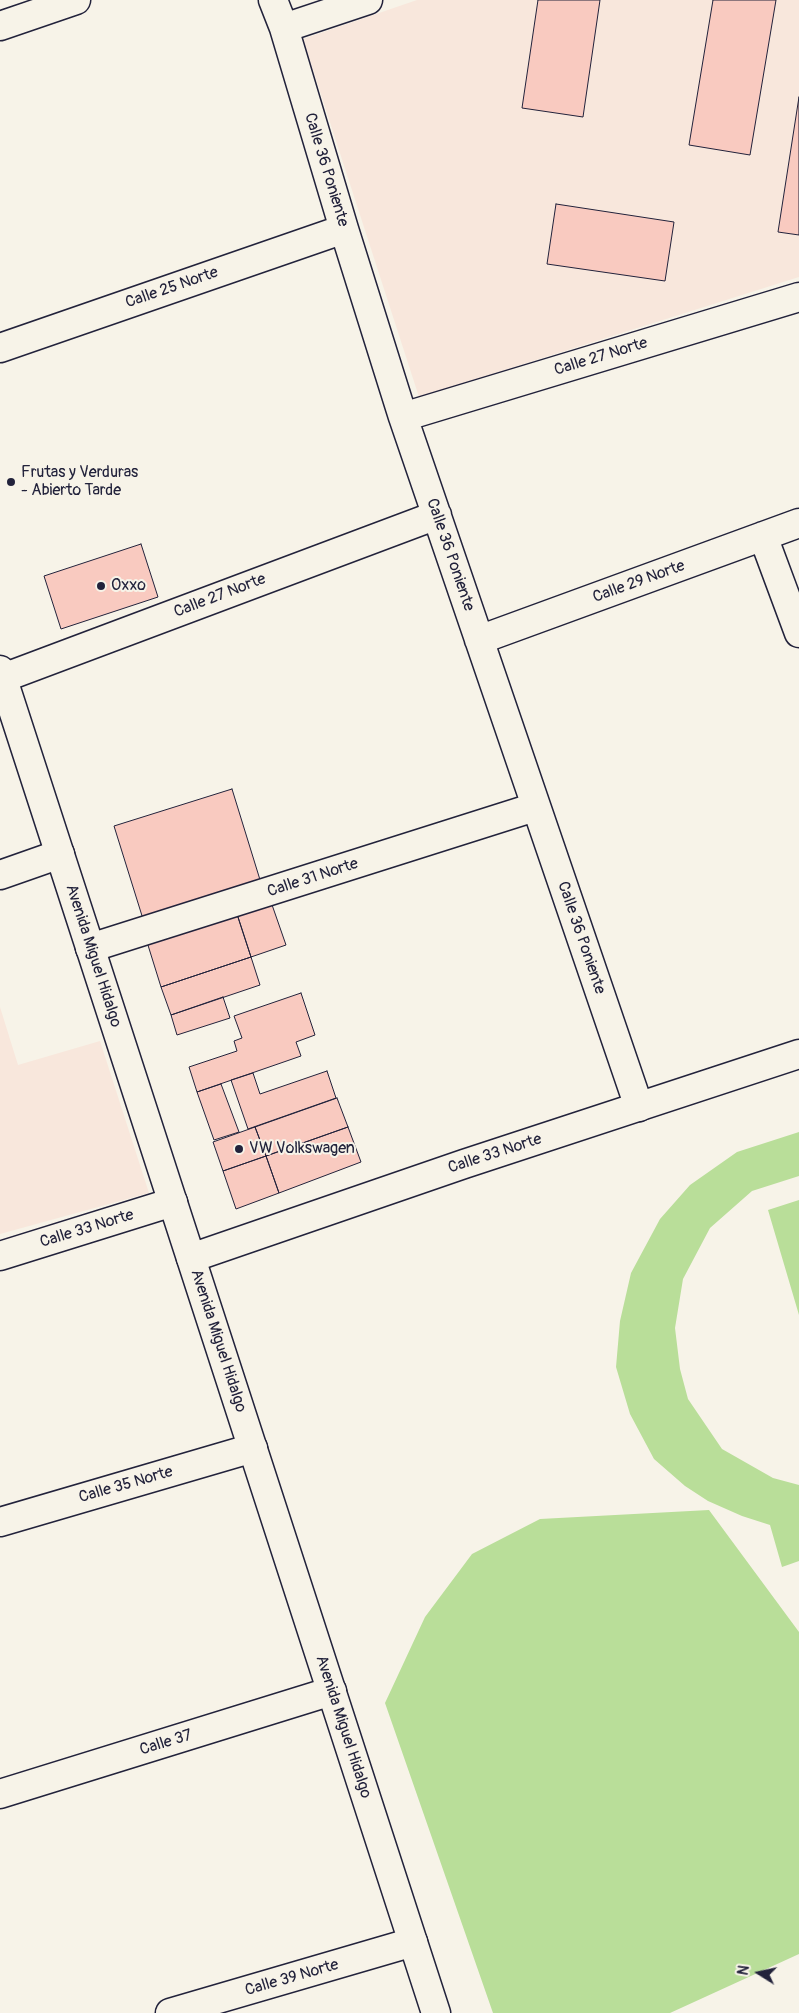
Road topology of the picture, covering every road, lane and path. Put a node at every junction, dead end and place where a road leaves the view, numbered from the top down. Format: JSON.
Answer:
{"nodes":[{"id":1,"x":76,"y":0,"type":"edge"},
{"id":2,"x":273,"y":0,"type":"edge"},
{"id":3,"x":368,"y":0,"type":"edge"},
{"id":4,"x":0,"y":26,"type":"edge"},
{"id":5,"x":284,"y":28,"type":"junction"},
{"id":6,"x":344,"y":229,"type":"junction"},
{"id":7,"x":799,"y":297,"type":"edge"},
{"id":8,"x":0,"y":348,"type":"edge"},
{"id":9,"x":403,"y":417,"type":"junction"},
{"id":10,"x":437,"y":514,"type":"junction"},
{"id":11,"x":799,"y":523,"type":"edge"},
{"id":12,"x":763,"y":536,"type":"junction"},
{"id":13,"x":799,"y":633,"type":"edge"},
{"id":14,"x":479,"y":640,"type":"junction"},
{"id":15,"x":1,"y":674,"type":"edge"},
{"id":16,"x":535,"y":807,"type":"junction"},
{"id":17,"x":60,"y":854,"type":"junction"},
{"id":18,"x":0,"y":875,"type":"edge"},
{"id":19,"x":90,"y":948,"type":"junction"},
{"id":20,"x":799,"y":1054,"type":"edge"},
{"id":21,"x":639,"y":1106,"type":"junction"},
{"id":22,"x":173,"y":1202,"type":"junction"},
{"id":23,"x":0,"y":1256,"type":"edge"},
{"id":24,"x":191,"y":1258,"type":"junction"},
{"id":25,"x":252,"y":1448,"type":"junction"},
{"id":26,"x":0,"y":1522,"type":"edge"},
{"id":27,"x":332,"y":1691,"type":"junction"},
{"id":28,"x":0,"y":1794,"type":"edge"},
{"id":29,"x":413,"y":1942,"type":"junction"},
{"id":30,"x":170,"y":2013,"type":"edge"},
{"id":31,"x":436,"y":2013,"type":"edge"}],
"edges":[{"from":1,"to":4,"type":"street"},
{"from":2,"to":5,"type":"street","name":"Calle 36 Poniente"},
{"from":3,"to":5,"type":"street"},
{"from":5,"to":6,"type":"street","name":"Calle 36 Poniente"},
{"from":6,"to":8,"type":"street","name":"Calle 25 Norte"},
{"from":6,"to":9,"type":"street","name":"Calle 36 Poniente"},
{"from":7,"to":9,"type":"street","name":"Calle 27 Norte"},
{"from":9,"to":10,"type":"street","name":"Calle 36 Poniente"},
{"from":10,"to":14,"type":"street","name":"Calle 36 Poniente"},
{"from":10,"to":15,"type":"street","name":"Calle 27 Norte"},
{"from":11,"to":12,"type":"street","name":"Calle 29 Norte"},
{"from":12,"to":13,"type":"street"},
{"from":12,"to":14,"type":"street","name":"Calle 29 Norte"},
{"from":14,"to":16,"type":"street","name":"Calle 36 Poniente"},
{"from":15,"to":17,"type":"street","name":"Avenida Miguel Hidalgo"},
{"from":16,"to":19,"type":"street","name":"Calle 31 Norte"},
{"from":16,"to":21,"type":"street","name":"Calle 36 Poniente"},
{"from":17,"to":18,"type":"street"},
{"from":17,"to":19,"type":"street","name":"Avenida Miguel Hidalgo"},
{"from":19,"to":22,"type":"street","name":"Avenida Miguel Hidalgo"},
{"from":20,"to":21,"type":"street","name":"Calle 33 Norte"},
{"from":21,"to":24,"type":"street","name":"Calle 33 Norte"},
{"from":22,"to":23,"type":"street","name":"Calle 33 Norte"},
{"from":22,"to":24,"type":"street","name":"Avenida Miguel Hidalgo"},
{"from":24,"to":25,"type":"street","name":"Avenida Miguel Hidalgo"},
{"from":25,"to":26,"type":"street","name":"Calle 35 Norte"},
{"from":25,"to":27,"type":"street","name":"Avenida Miguel Hidalgo"},
{"from":27,"to":28,"type":"street","name":"Calle 37"},
{"from":27,"to":29,"type":"street","name":"Avenida Miguel Hidalgo"},
{"from":29,"to":30,"type":"street","name":"Calle 39 Norte"},
{"from":29,"to":31,"type":"street","name":"Avenida Miguel Hidalgo"}]}
